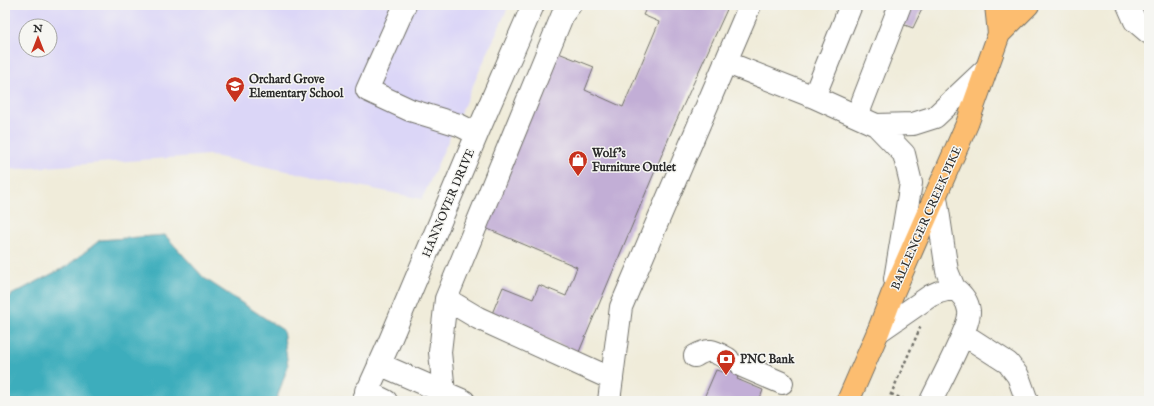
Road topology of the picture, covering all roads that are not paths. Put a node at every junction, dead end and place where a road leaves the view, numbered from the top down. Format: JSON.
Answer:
{"nodes":[{"id":1,"x":405,"y":5,"type":"edge"},
{"id":2,"x":533,"y":5,"type":"edge"},
{"id":3,"x":570,"y":5,"type":"edge"},
{"id":4,"x":750,"y":5,"type":"edge"},
{"id":5,"x":850,"y":5,"type":"edge"},
{"id":6,"x":900,"y":5,"type":"edge"},
{"id":7,"x":996,"y":5,"type":"edge"},
{"id":8,"x":1028,"y":5,"type":"edge"},
{"id":9,"x":1128,"y":5,"type":"edge"},
{"id":10,"x":1149,"y":33,"type":"edge"},
{"id":11,"x":999,"y":34,"type":"junction"},
{"id":12,"x":725,"y":62,"type":"junction"},
{"id":13,"x":987,"y":68,"type":"junction"},
{"id":14,"x":814,"y":97,"type":"junction"},
{"id":15,"x":867,"y":121,"type":"junction"},
{"id":16,"x":477,"y":134,"type":"junction"},
{"id":17,"x":936,"y":197,"type":"junction"},
{"id":18,"x":954,"y":288,"type":"junction"},
{"id":19,"x":892,"y":295,"type":"junction"},
{"id":20,"x":446,"y":299,"type":"junction"},
{"id":21,"x":878,"y":332,"type":"junction"},
{"id":22,"x":963,"y":334,"type":"junction"},
{"id":23,"x":695,"y":356,"type":"dead end"},
{"id":24,"x":379,"y":364,"type":"junction"},
{"id":25,"x":612,"y":379,"type":"junction"},
{"id":26,"x":782,"y":383,"type":"dead end"},
{"id":27,"x":444,"y":393,"type":"junction"},
{"id":28,"x":364,"y":396,"type":"edge"},
{"id":29,"x":936,"y":399,"type":"edge"},
{"id":30,"x":386,"y":401,"type":"edge"},
{"id":31,"x":464,"y":401,"type":"edge"},
{"id":32,"x":609,"y":401,"type":"edge"},
{"id":33,"x":848,"y":401,"type":"edge"},
{"id":34,"x":1027,"y":401,"type":"edge"}],
"edges":[{"from":1,"to":16,"type":"street"},
{"from":2,"to":16,"type":"street","name":"HANNOVER DRIVE"},
{"from":3,"to":20,"type":"street"},
{"from":4,"to":12,"type":"street"},
{"from":5,"to":14,"type":"street"},
{"from":6,"to":15,"type":"street"},
{"from":7,"to":11,"type":"main road","name":"BALLENGER CREEK PIKE"},
{"from":8,"to":11,"type":"main road","name":"BALLENGER CREEK PIKE"},
{"from":9,"to":10,"type":"street"},
{"from":11,"to":13,"type":"main road","name":"BALLENGER CREEK PIKE"},
{"from":12,"to":14,"type":"street"},
{"from":12,"to":25,"type":"street"},
{"from":13,"to":15,"type":"street"},
{"from":13,"to":17,"type":"main road","name":"BALLENGER CREEK PIKE"},
{"from":14,"to":15,"type":"street"},
{"from":15,"to":19,"type":"street"},
{"from":16,"to":24,"type":"street","name":"HANNOVER DRIVE"},
{"from":17,"to":18,"type":"street"},
{"from":17,"to":19,"type":"main road","name":"BALLENGER CREEK PIKE"},
{"from":18,"to":21,"type":"street"},
{"from":18,"to":22,"type":"street"},
{"from":19,"to":21,"type":"main road","name":"BALLENGER CREEK PIKE"},
{"from":20,"to":25,"type":"street"},
{"from":20,"to":27,"type":"street"},
{"from":21,"to":33,"type":"main road","name":"BALLENGER CREEK PIKE"},
{"from":22,"to":29,"type":"street"},
{"from":22,"to":34,"type":"street"},
{"from":23,"to":26,"type":"street"},
{"from":24,"to":27,"type":"street"},
{"from":24,"to":28,"type":"street","name":"HANNOVER DRIVE"},
{"from":25,"to":32,"type":"street"},
{"from":27,"to":31,"type":"street"},
{"from":28,"to":30,"type":"street"}]}
